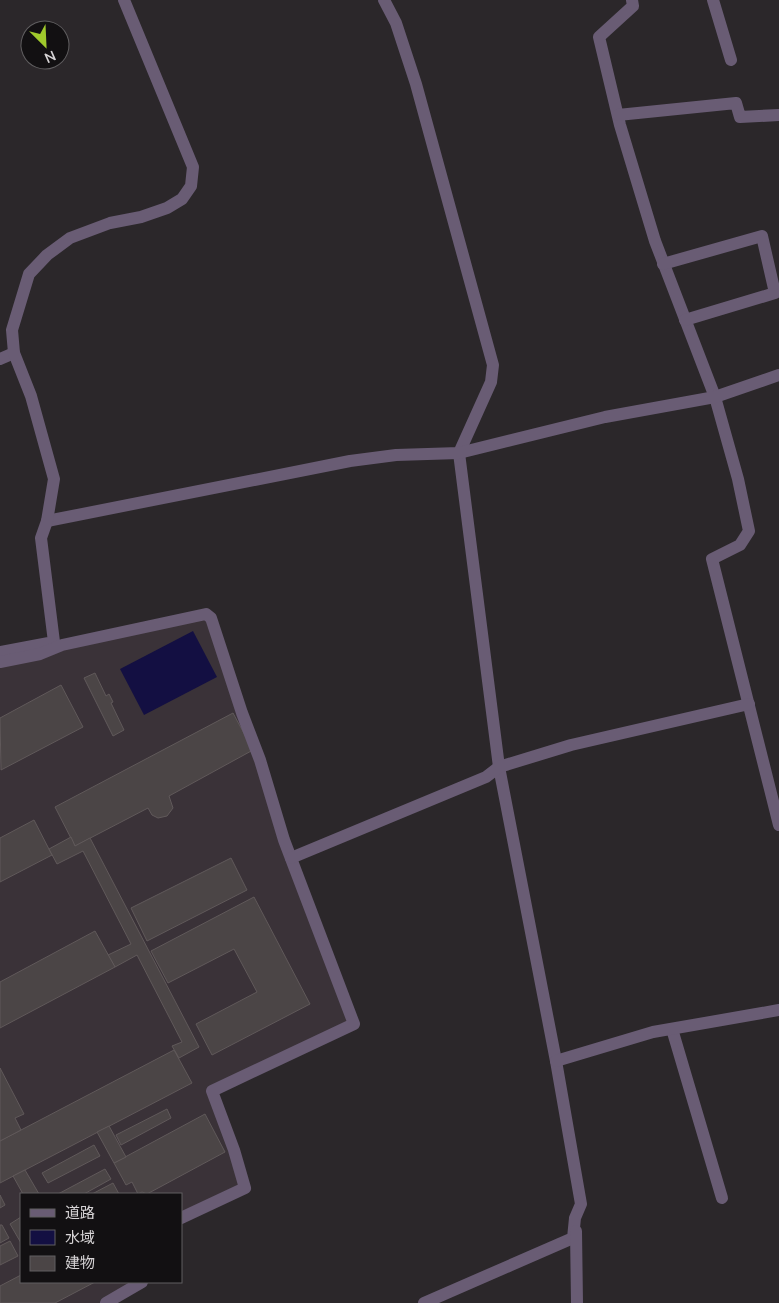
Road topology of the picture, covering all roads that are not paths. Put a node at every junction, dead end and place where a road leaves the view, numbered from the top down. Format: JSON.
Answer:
{"nodes":[{"id":1,"x":124,"y":0,"type":"edge"},
{"id":2,"x":384,"y":0,"type":"edge"},
{"id":3,"x":713,"y":0,"type":"edge"},
{"id":4,"x":636,"y":2,"type":"edge"},
{"id":5,"x":731,"y":60,"type":"dead end"},
{"id":6,"x":618,"y":115,"type":"junction"},
{"id":7,"x":779,"y":115,"type":"edge"},
{"id":8,"x":663,"y":264,"type":"junction"},
{"id":9,"x":685,"y":320,"type":"junction"},
{"id":10,"x":14,"y":353,"type":"junction"},
{"id":11,"x":0,"y":359,"type":"edge"},
{"id":12,"x":779,"y":375,"type":"edge"},
{"id":13,"x":715,"y":397,"type":"junction"},
{"id":14,"x":459,"y":453,"type":"junction"},
{"id":15,"x":47,"y":521,"type":"junction"},
{"id":16,"x":0,"y":652,"type":"edge"},
{"id":17,"x":0,"y":662,"type":"edge"},
{"id":18,"x":749,"y":704,"type":"junction"},
{"id":19,"x":499,"y":767,"type":"junction"},
{"id":20,"x":779,"y":825,"type":"edge"},
{"id":21,"x":290,"y":858,"type":"junction"},
{"id":22,"x":779,"y":1010,"type":"edge"},
{"id":23,"x":672,"y":1029,"type":"junction"},
{"id":24,"x":556,"y":1061,"type":"junction"},
{"id":25,"x":722,"y":1198,"type":"dead end"},
{"id":26,"x":182,"y":1218,"type":"edge"},
{"id":27,"x":575,"y":1218,"type":"junction"},
{"id":28,"x":140,"y":1283,"type":"edge"},
{"id":29,"x":106,"y":1303,"type":"edge"},
{"id":30,"x":424,"y":1303,"type":"edge"},
{"id":31,"x":577,"y":1303,"type":"edge"}],
"edges":[{"from":1,"to":10,"type":"street"},
{"from":2,"to":14,"type":"street"},
{"from":3,"to":5,"type":"street"},
{"from":4,"to":6,"type":"street"},
{"from":6,"to":7,"type":"street"},
{"from":6,"to":8,"type":"street"},
{"from":8,"to":9,"type":"street"},
{"from":8,"to":9,"type":"street"},
{"from":9,"to":13,"type":"street"},
{"from":10,"to":11,"type":"street"},
{"from":10,"to":15,"type":"street"},
{"from":12,"to":13,"type":"street"},
{"from":13,"to":14,"type":"street"},
{"from":13,"to":18,"type":"street"},
{"from":14,"to":15,"type":"street"},
{"from":14,"to":19,"type":"street"},
{"from":15,"to":16,"type":"street"},
{"from":17,"to":21,"type":"street"},
{"from":18,"to":19,"type":"street"},
{"from":18,"to":20,"type":"street"},
{"from":19,"to":21,"type":"street"},
{"from":19,"to":24,"type":"street"},
{"from":21,"to":26,"type":"street"},
{"from":22,"to":23,"type":"street"},
{"from":23,"to":24,"type":"street"},
{"from":23,"to":25,"type":"street"},
{"from":24,"to":27,"type":"street"},
{"from":27,"to":30,"type":"street"},
{"from":27,"to":31,"type":"street"},
{"from":28,"to":29,"type":"street"}]}
